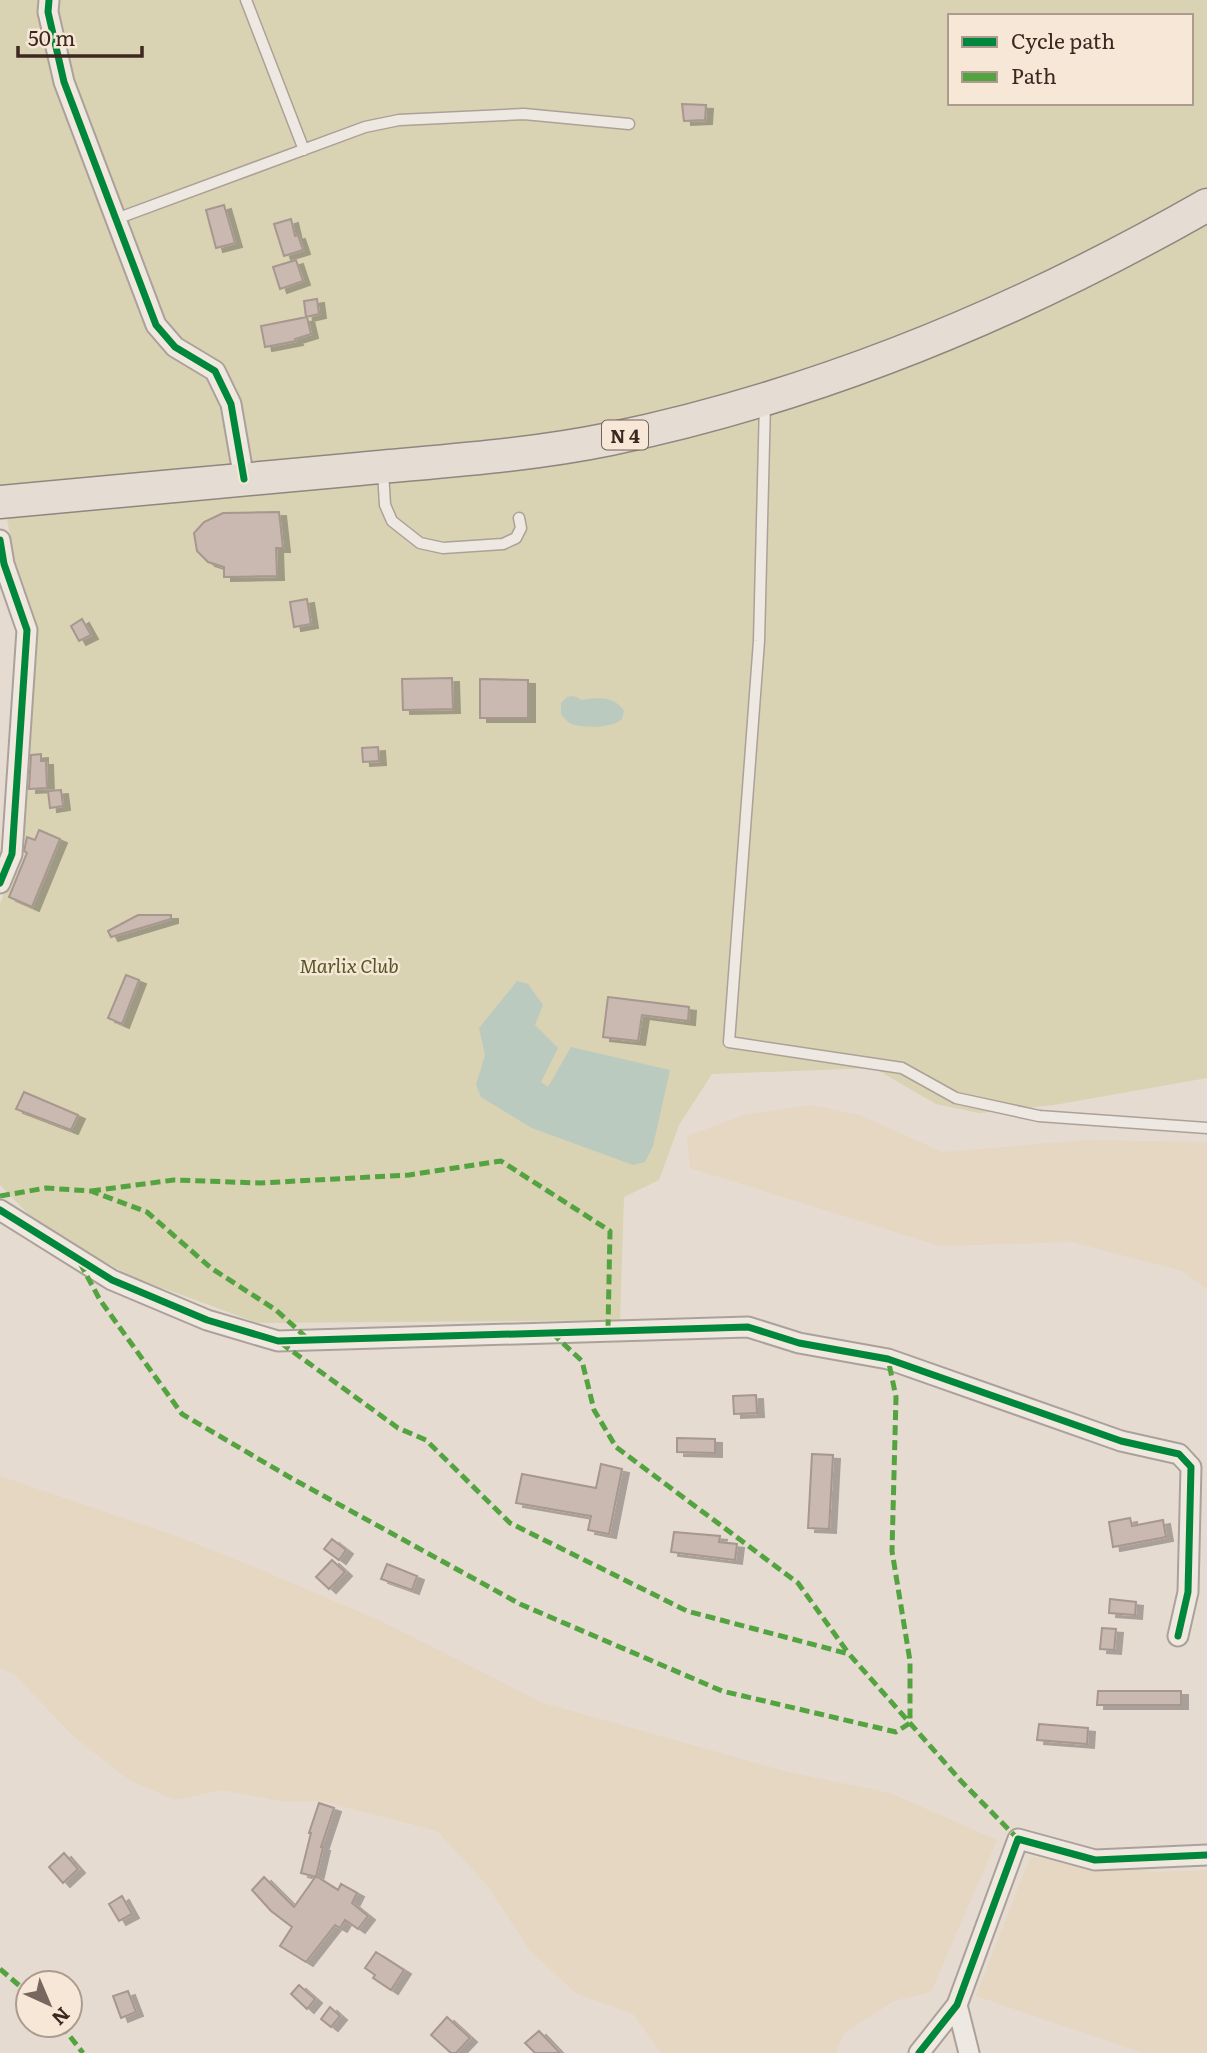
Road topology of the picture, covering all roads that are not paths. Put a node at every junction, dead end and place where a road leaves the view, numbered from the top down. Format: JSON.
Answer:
{"nodes":[{"id":1,"x":49,"y":0,"type":"edge"},
{"id":2,"x":246,"y":0,"type":"edge"},
{"id":3,"x":629,"y":124,"type":"dead end"},
{"id":4,"x":304,"y":150,"type":"junction"},
{"id":5,"x":1207,"y":205,"type":"edge"},
{"id":6,"x":116,"y":219,"type":"junction"},
{"id":7,"x":765,"y":399,"type":"junction"},
{"id":8,"x":383,"y":467,"type":"junction"},
{"id":9,"x":244,"y":479,"type":"junction"},
{"id":10,"x":0,"y":502,"type":"edge"},
{"id":11,"x":519,"y":518,"type":"dead end"},
{"id":12,"x":0,"y":540,"type":"edge"},
{"id":13,"x":0,"y":883,"type":"edge"},
{"id":14,"x":1207,"y":1128,"type":"edge"},
{"id":15,"x":0,"y":1210,"type":"edge"},
{"id":16,"x":1178,"y":1636,"type":"dead end"},
{"id":17,"x":1207,"y":1855,"type":"edge"},
{"id":18,"x":957,"y":2004,"type":"junction"},
{"id":19,"x":919,"y":2053,"type":"edge"},
{"id":20,"x":969,"y":2053,"type":"edge"}],
"edges":[{"from":1,"to":6,"type":"street"},
{"from":2,"to":4,"type":"lane"},
{"from":3,"to":4,"type":"lane"},
{"from":4,"to":6,"type":"lane"},
{"from":5,"to":7,"type":"main road","number":"N 4"},
{"from":6,"to":9,"type":"street"},
{"from":7,"to":8,"type":"main road","number":"N 4"},
{"from":7,"to":14,"type":"lane"},
{"from":8,"to":9,"type":"main road","number":"N 4"},
{"from":8,"to":11,"type":"lane"},
{"from":9,"to":10,"type":"main road","number":"N 4"},
{"from":12,"to":13,"type":"street"},
{"from":15,"to":16,"type":"street"},
{"from":17,"to":18,"type":"street"},
{"from":18,"to":19,"type":"street"},
{"from":18,"to":20,"type":"street"}]}
